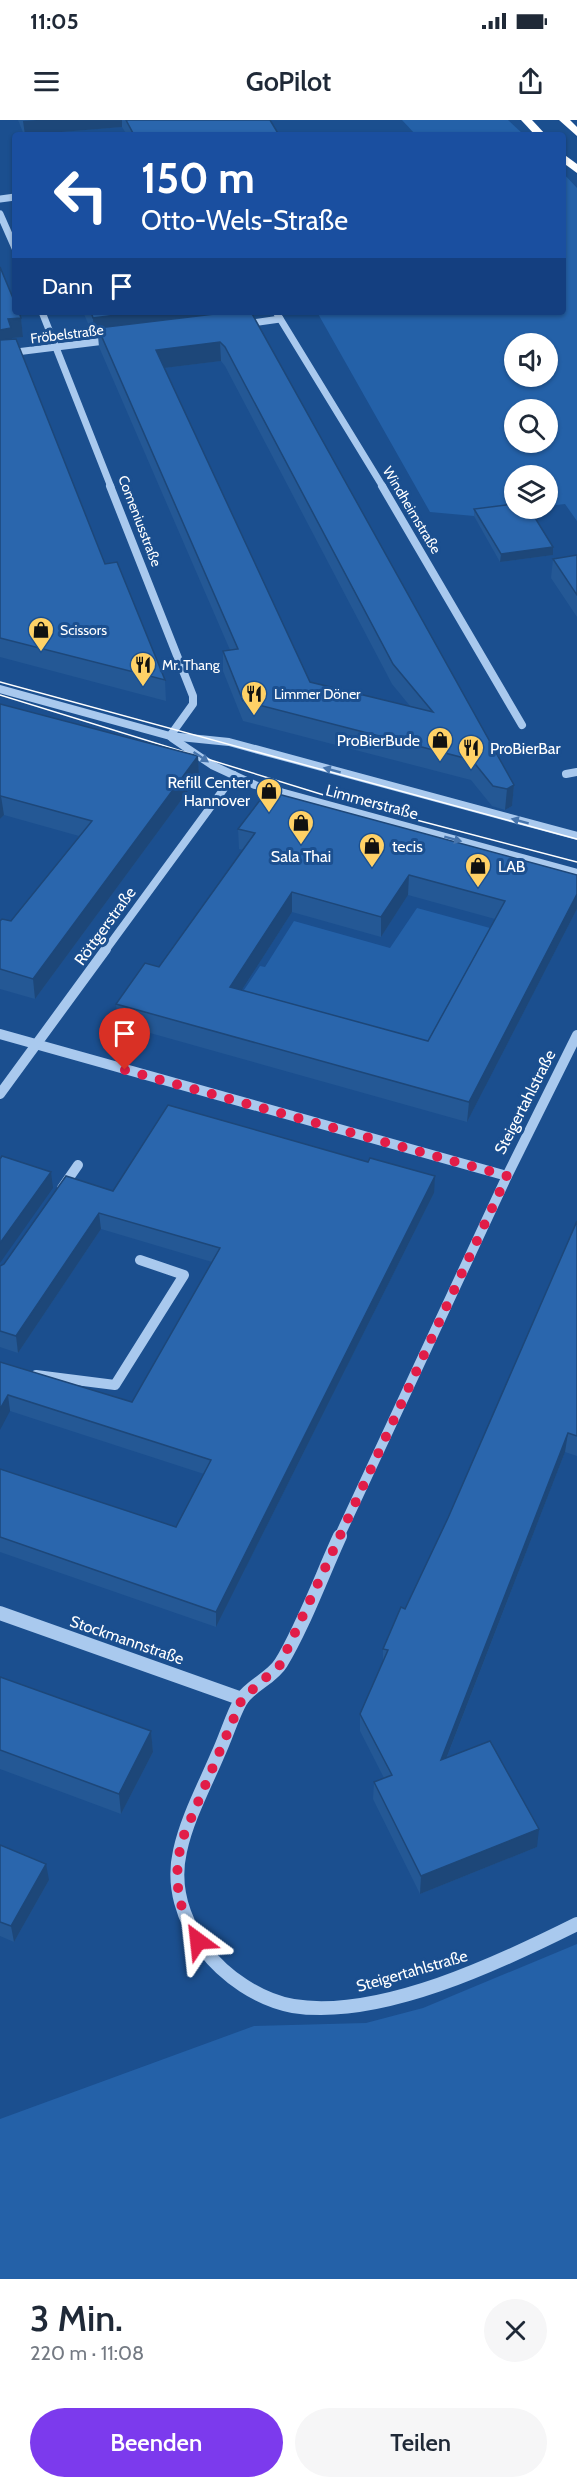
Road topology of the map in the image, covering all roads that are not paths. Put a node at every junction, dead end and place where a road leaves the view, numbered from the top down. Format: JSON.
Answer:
{"nodes":[{"id":1,"x":526,"y":120,"type":"edge"},
{"id":2,"x":564,"y":120,"type":"edge"},
{"id":3,"x":538,"y":132,"type":"edge"},
{"id":4,"x":577,"y":133,"type":"edge"},
{"id":5,"x":566,"y":160,"type":"edge"},
{"id":6,"x":577,"y":170,"type":"edge"},
{"id":7,"x":0,"y":214,"type":"edge"},
{"id":8,"x":12,"y":241,"type":"edge"},
{"id":9,"x":43,"y":315,"type":"edge"},
{"id":10,"x":278,"y":316,"type":"edge"},
{"id":11,"x":233,"y":325,"type":"edge"},
{"id":12,"x":128,"y":338,"type":"edge"},
{"id":13,"x":58,"y":347,"type":"junction"},
{"id":14,"x":0,"y":354,"type":"edge"},
{"id":15,"x":0,"y":689,"type":"edge"},
{"id":16,"x":522,"y":725,"type":"dead end"},
{"id":17,"x":170,"y":736,"type":"junction"},
{"id":18,"x":577,"y":772,"type":"edge"},
{"id":19,"x":566,"y":774,"type":"dead end"},
{"id":20,"x":234,"y":775,"type":"junction"},
{"id":21,"x":577,"y":836,"type":"edge"},
{"id":22,"x":577,"y":873,"type":"edge"},
{"id":23,"x":0,"y":1034,"type":"edge"},
{"id":24,"x":577,"y":1035,"type":"edge"},
{"id":25,"x":36,"y":1045,"type":"junction"},
{"id":26,"x":0,"y":1094,"type":"edge"},
{"id":27,"x":78,"y":1166,"type":"dead end"},
{"id":28,"x":507,"y":1176,"type":"junction"},
{"id":29,"x":52,"y":1202,"type":"edge"},
{"id":30,"x":140,"y":1260,"type":"dead end"},
{"id":31,"x":20,"y":1373,"type":"edge"},
{"id":32,"x":0,"y":1613,"type":"edge"},
{"id":33,"x":242,"y":1699,"type":"junction"},
{"id":34,"x":577,"y":1924,"type":"edge"}],
"edges":[{"from":1,"to":3,"type":"highway"},
{"from":2,"to":4,"type":"highway"},
{"from":5,"to":6,"type":"highway"},
{"from":7,"to":8,"type":"street"},
{"from":9,"to":13,"type":"street","name":"Comeniusstraße"},
{"from":10,"to":11,"type":"street"},
{"from":10,"to":16,"type":"street","name":"Windheimstraße"},
{"from":12,"to":13,"type":"street","name":"Fröbelstraße"},
{"from":13,"to":14,"type":"street","name":"Fröbelstraße"},
{"from":13,"to":17,"type":"street","name":"Comeniusstraße"},
{"from":15,"to":17,"type":"street","name":"Limmerstraße"},
{"from":17,"to":20,"type":"street","name":"Limmerstraße","one_way":true},
{"from":21,"to":17,"type":"street","name":"Limmerstraße","one_way":true},
{"from":18,"to":19,"type":"street"},
{"from":20,"to":22,"type":"street","name":"Limmerstraße","one_way":true},
{"from":20,"to":25,"type":"street","name":"Röttgerstraße"},
{"from":23,"to":25,"type":"street"},
{"from":24,"to":28,"type":"street","name":"Steigertahlstraße"},
{"from":25,"to":26,"type":"street","name":"Röttgerstraße"},
{"from":25,"to":28,"type":"street"},
{"from":27,"to":29,"type":"street"},
{"from":28,"to":33,"type":"street","name":"Steigertahlstraße"},
{"from":30,"to":31,"type":"street"},
{"from":32,"to":33,"type":"street","name":"Stockmannstraße"},
{"from":33,"to":34,"type":"street","name":"Steigertahlstraße"}]}
